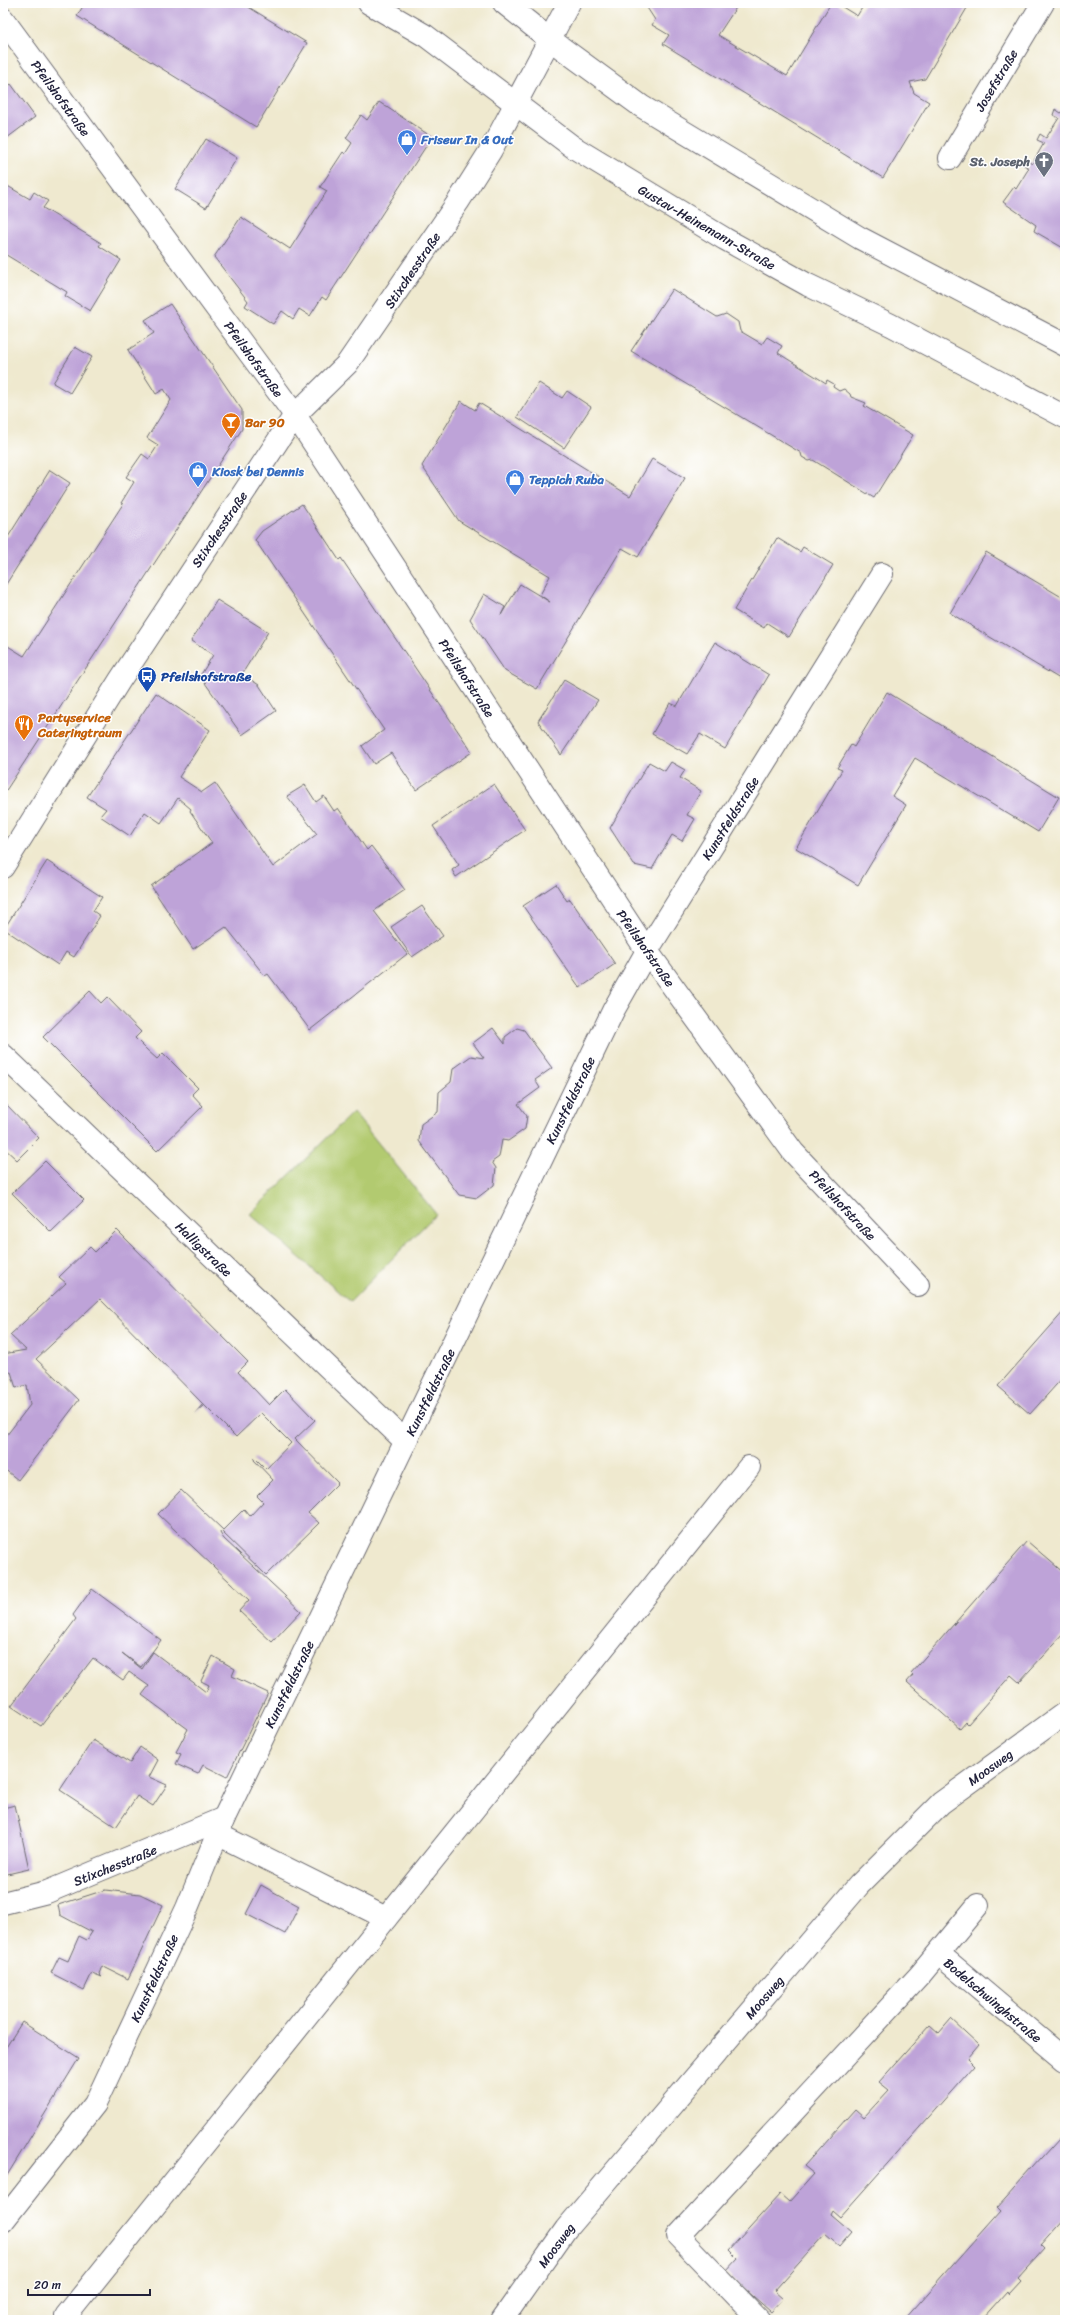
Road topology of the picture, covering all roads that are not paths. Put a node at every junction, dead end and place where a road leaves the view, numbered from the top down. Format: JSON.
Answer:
{"nodes":[{"id":1,"x":369,"y":3,"type":"edge"},
{"id":2,"x":504,"y":3,"type":"edge"},
{"id":3,"x":569,"y":3,"type":"edge"},
{"id":4,"x":1043,"y":3,"type":"edge"},
{"id":5,"x":3,"y":19,"type":"edge"},
{"id":6,"x":548,"y":38,"type":"junction"},
{"id":7,"x":515,"y":104,"type":"junction"},
{"id":8,"x":950,"y":158,"type":"dead end"},
{"id":9,"x":1065,"y":346,"type":"edge"},
{"id":10,"x":295,"y":416,"type":"junction"},
{"id":11,"x":1065,"y":417,"type":"edge"},
{"id":12,"x":882,"y":574,"type":"dead end"},
{"id":13,"x":3,"y":867,"type":"edge"},
{"id":14,"x":647,"y":951,"type":"junction"},
{"id":15,"x":3,"y":1055,"type":"edge"},
{"id":16,"x":918,"y":1285,"type":"dead end"},
{"id":17,"x":406,"y":1442,"type":"junction"},
{"id":18,"x":749,"y":1467,"type":"dead end"},
{"id":19,"x":1065,"y":1713,"type":"edge"},
{"id":20,"x":221,"y":1826,"type":"junction"},
{"id":21,"x":3,"y":1903,"type":"edge"},
{"id":22,"x":978,"y":1905,"type":"dead end"},
{"id":23,"x":386,"y":1918,"type":"junction"},
{"id":24,"x":938,"y":1954,"type":"junction"},
{"id":25,"x":1061,"y":2051,"type":"edge"},
{"id":26,"x":3,"y":2221,"type":"edge"},
{"id":27,"x":66,"y":2316,"type":"dead end"},
{"id":28,"x":502,"y":2320,"type":"edge"},
{"id":29,"x":759,"y":2320,"type":"edge"}],
"edges":[{"from":1,"to":7,"type":"street","name":"Gustav-Heinemann-Straße"},
{"from":2,"to":6,"type":"street"},
{"from":3,"to":6,"type":"street","name":"Stixchesstraße"},
{"from":4,"to":8,"type":"street","name":"Josefstraße"},
{"from":5,"to":10,"type":"street","name":"Pfeilshofstraße"},
{"from":6,"to":7,"type":"street","name":"Stixchesstraße"},
{"from":6,"to":9,"type":"street"},
{"from":7,"to":10,"type":"street","name":"Stixchesstraße"},
{"from":7,"to":11,"type":"street","name":"Gustav-Heinemann-Straße"},
{"from":10,"to":13,"type":"street","name":"Stixchesstraße"},
{"from":10,"to":14,"type":"street","name":"Pfeilshofstraße"},
{"from":12,"to":14,"type":"street","name":"Kunstfeldstraße"},
{"from":14,"to":16,"type":"street","name":"Pfeilshofstraße"},
{"from":14,"to":17,"type":"street","name":"Kunstfeldstraße"},
{"from":15,"to":17,"type":"street","name":"Halligstraße"},
{"from":17,"to":20,"type":"street","name":"Kunstfeldstraße"},
{"from":18,"to":23,"type":"street"},
{"from":19,"to":28,"type":"street","name":"Moosweg"},
{"from":20,"to":21,"type":"street","name":"Stixchesstraße"},
{"from":20,"to":23,"type":"street"},
{"from":20,"to":26,"type":"street","name":"Kunstfeldstraße"},
{"from":22,"to":24,"type":"street","name":"Bodelschwinghstraße"},
{"from":23,"to":27,"type":"street"},
{"from":24,"to":25,"type":"street","name":"Bodelschwinghstraße"},
{"from":24,"to":29,"type":"street","name":"Bodelschwinghstraße"}]}
